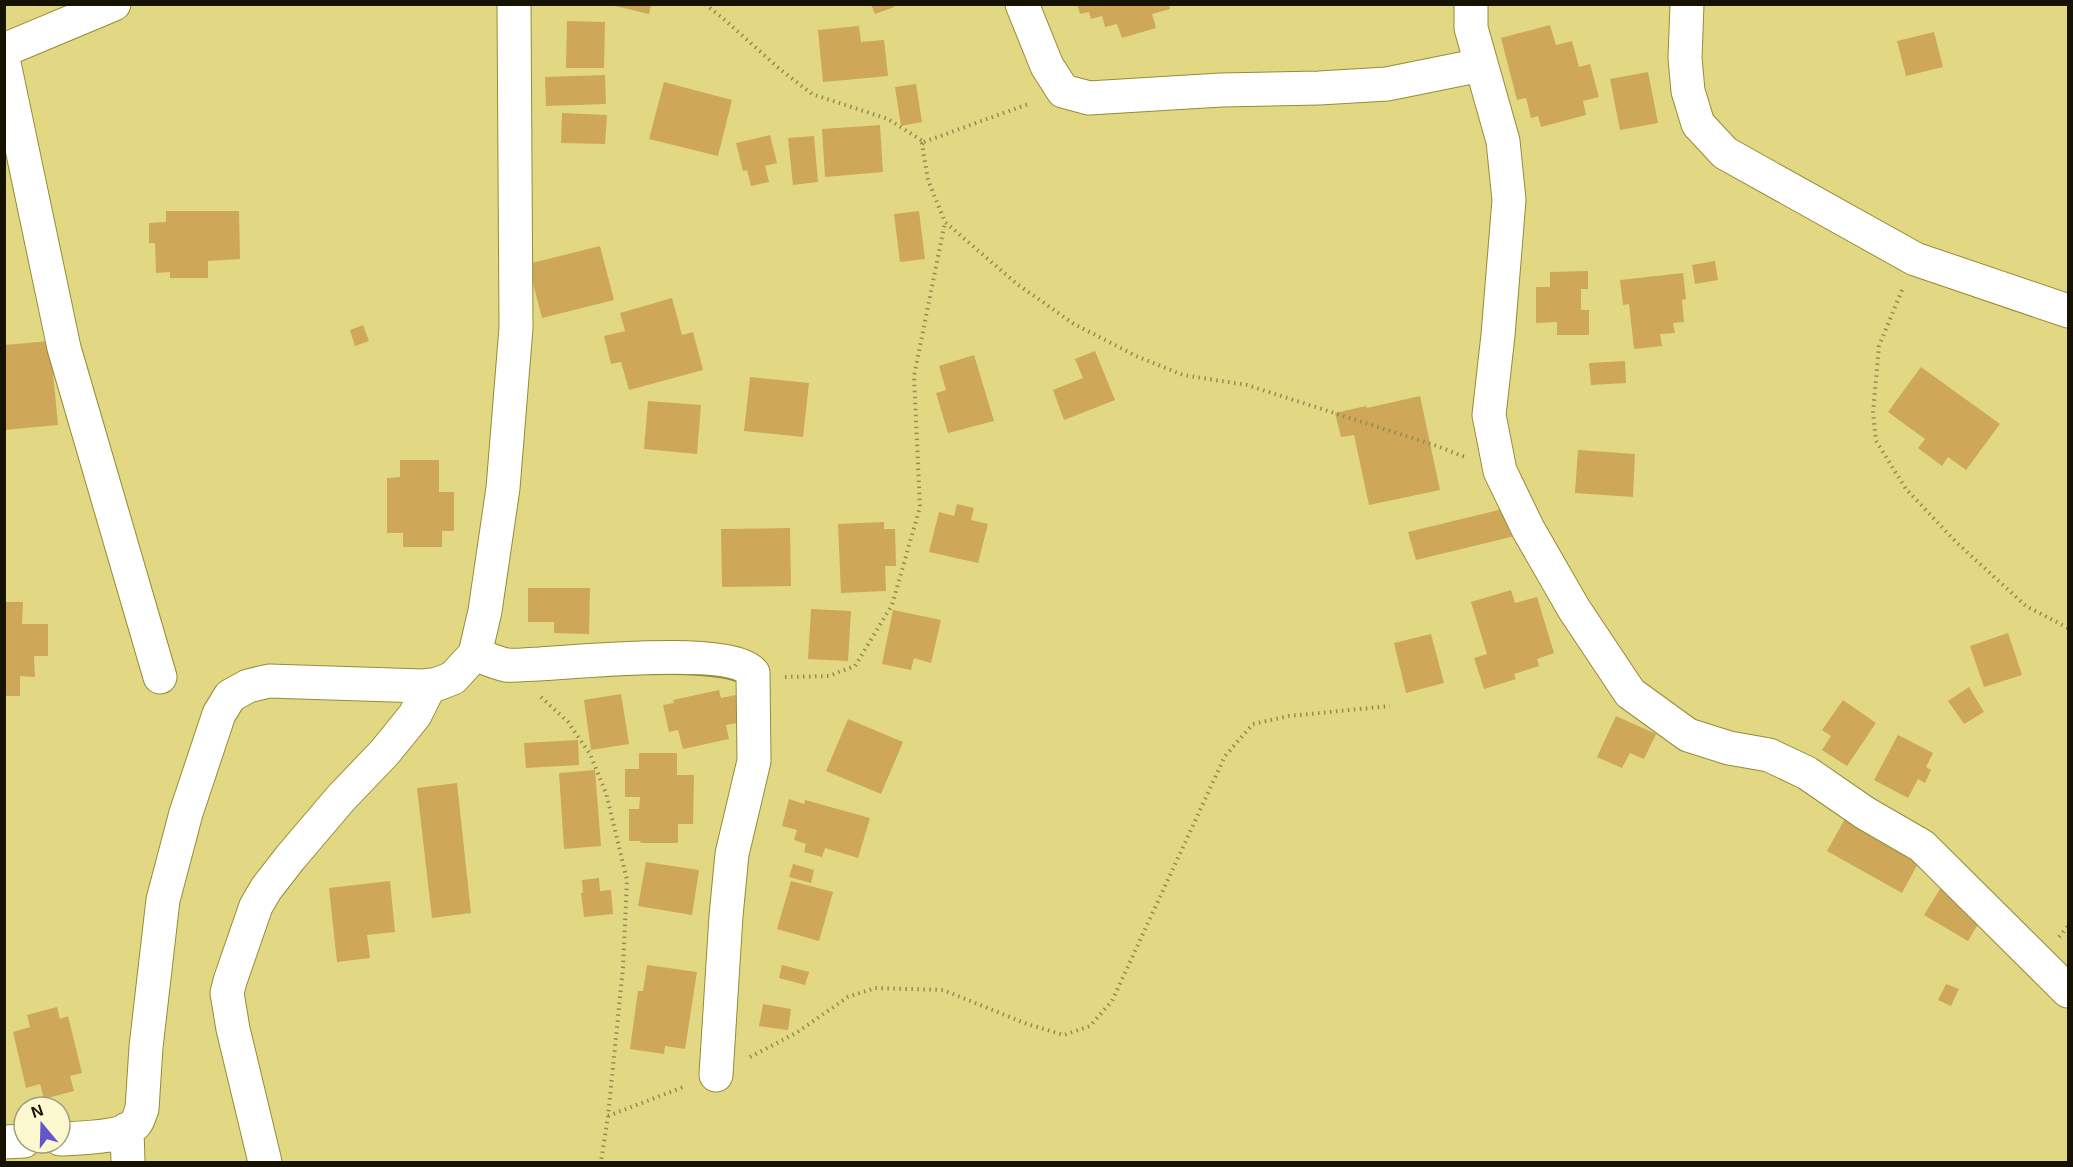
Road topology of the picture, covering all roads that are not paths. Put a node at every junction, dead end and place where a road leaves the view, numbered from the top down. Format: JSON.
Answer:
{"nodes":[{"id":1,"x":114,"y":4,"type":"edge"},
{"id":2,"x":514,"y":4,"type":"edge"},
{"id":3,"x":1022,"y":4,"type":"edge"},
{"id":4,"x":1471,"y":4,"type":"edge"},
{"id":5,"x":1687,"y":4,"type":"edge"},
{"id":6,"x":4,"y":50,"type":"edge"},
{"id":7,"x":4,"y":63,"type":"edge"},
{"id":8,"x":1481,"y":65,"type":"junction"},
{"id":9,"x":2068,"y":311,"type":"edge"},
{"id":10,"x":476,"y":654,"type":"junction"},
{"id":11,"x":160,"y":677,"type":"dead end"},
{"id":12,"x":430,"y":685,"type":"junction"},
{"id":13,"x":2068,"y":991,"type":"edge"},
{"id":14,"x":716,"y":1075,"type":"road end"},
{"id":15,"x":127,"y":1129,"type":"junction"},
{"id":16,"x":72,"y":1138,"type":"edge"},
{"id":17,"x":128,"y":1162,"type":"edge"},
{"id":18,"x":265,"y":1162,"type":"edge"}],
"edges":[{"from":1,"to":6,"type":"street"},
{"from":2,"to":10,"type":"street"},
{"from":3,"to":8,"type":"street"},
{"from":4,"to":8,"type":"street"},
{"from":5,"to":9,"type":"street"},
{"from":7,"to":11,"type":"street"},
{"from":8,"to":13,"type":"street"},
{"from":10,"to":12,"type":"street"},
{"from":10,"to":14,"type":"street"},
{"from":12,"to":15,"type":"street"},
{"from":12,"to":18,"type":"street"},
{"from":15,"to":16,"type":"street"},
{"from":15,"to":17,"type":"street"}]}
